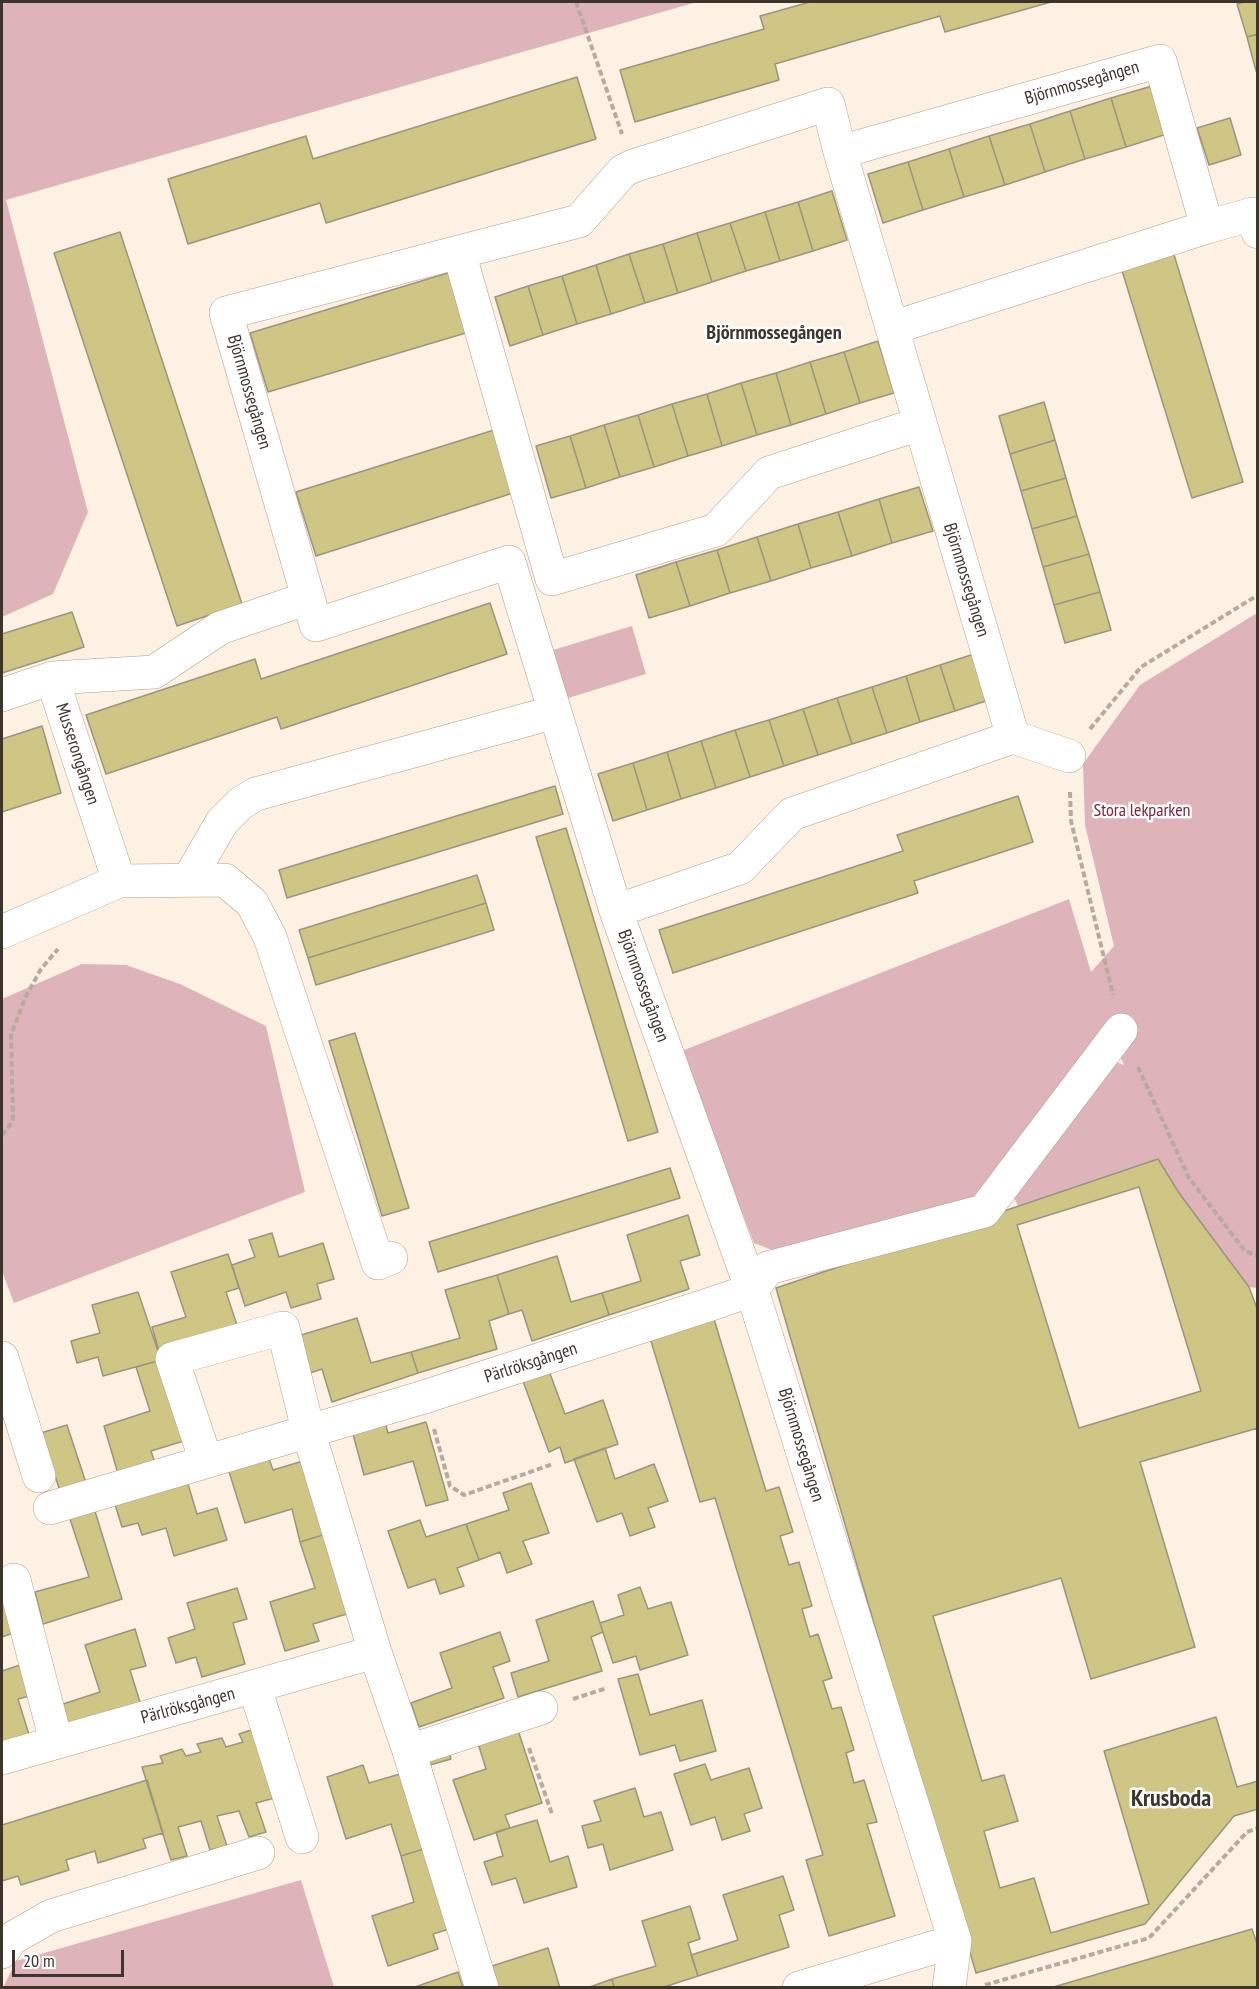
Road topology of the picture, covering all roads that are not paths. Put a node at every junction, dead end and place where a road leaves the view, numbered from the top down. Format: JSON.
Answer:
{"nodes":[{"id":1,"x":840,"y":152,"type":"junction"},
{"id":2,"x":1207,"y":227,"type":"junction"},
{"id":3,"x":1257,"y":232,"type":"edge"},
{"id":4,"x":459,"y":252,"type":"junction"},
{"id":5,"x":891,"y":328,"type":"junction"},
{"id":6,"x":919,"y":424,"type":"junction"},
{"id":7,"x":552,"y":579,"type":"junction"},
{"id":8,"x":518,"y":591,"type":"junction"},
{"id":9,"x":308,"y":598,"type":"junction"},
{"id":10,"x":52,"y":678,"type":"junction"},
{"id":11,"x":2,"y":695,"type":"edge"},
{"id":12,"x":555,"y":712,"type":"junction"},
{"id":13,"x":1013,"y":736,"type":"junction"},
{"id":14,"x":1069,"y":756,"type":"road end"},
{"id":15,"x":189,"y":879,"type":"junction"},
{"id":16,"x":119,"y":881,"type":"junction"},
{"id":17,"x":616,"y":911,"type":"junction"},
{"id":18,"x":2,"y":932,"type":"edge"},
{"id":19,"x":1121,"y":1030,"type":"road end"},
{"id":20,"x":391,"y":1258,"type":"dead end"},
{"id":21,"x":752,"y":1290,"type":"junction"},
{"id":22,"x":2,"y":1358,"type":"edge"},
{"id":23,"x":308,"y":1430,"type":"junction"},
{"id":24,"x":206,"y":1461,"type":"junction"},
{"id":25,"x":39,"y":1476,"type":"dead end"},
{"id":26,"x":50,"y":1508,"type":"dead end"},
{"id":27,"x":14,"y":1580,"type":"dead end"},
{"id":28,"x":375,"y":1652,"type":"junction"},
{"id":29,"x":255,"y":1688,"type":"junction"},
{"id":30,"x":530,"y":1712,"type":"road end"},
{"id":31,"x":56,"y":1741,"type":"junction"},
{"id":32,"x":409,"y":1750,"type":"junction"},
{"id":33,"x":2,"y":1758,"type":"edge"},
{"id":34,"x":302,"y":1837,"type":"dead end"},
{"id":35,"x":258,"y":1853,"type":"dead end"},
{"id":36,"x":955,"y":1941,"type":"junction"},
{"id":37,"x":2,"y":1952,"type":"edge"},
{"id":38,"x":482,"y":1988,"type":"edge"},
{"id":39,"x":799,"y":1988,"type":"edge"},
{"id":40,"x":948,"y":1988,"type":"edge"}],
"edges":[{"from":1,"to":2,"type":"street","name":"Björnmossegången"},
{"from":1,"to":4,"type":"street","name":"Björnmossegången"},
{"from":1,"to":5,"type":"street","name":"Björnmossegången"},
{"from":2,"to":3,"type":"street"},
{"from":2,"to":5,"type":"street"},
{"from":4,"to":7,"type":"street"},
{"from":4,"to":9,"type":"street","name":"Björnmossegången"},
{"from":5,"to":6,"type":"street","name":"Björnmossegången"},
{"from":6,"to":7,"type":"street"},
{"from":6,"to":13,"type":"street","name":"Björnmossegången"},
{"from":7,"to":8,"type":"street"},
{"from":8,"to":9,"type":"street","name":"Björnmossegången"},
{"from":8,"to":12,"type":"street","name":"Björnmossegången"},
{"from":9,"to":10,"type":"street"},
{"from":10,"to":11,"type":"street"},
{"from":10,"to":16,"type":"street","name":"Musserongången"},
{"from":12,"to":15,"type":"street"},
{"from":12,"to":17,"type":"street","name":"Björnmossegången"},
{"from":13,"to":14,"type":"street"},
{"from":13,"to":17,"type":"street","name":"Björnmossegången"},
{"from":15,"to":16,"type":"street"},
{"from":15,"to":20,"type":"street"},
{"from":16,"to":18,"type":"street"},
{"from":17,"to":21,"type":"street","name":"Björnmossegången"},
{"from":19,"to":21,"type":"street"},
{"from":21,"to":23,"type":"street","name":"Pärlröksgången"},
{"from":21,"to":36,"type":"street","name":"Björnmossegången"},
{"from":22,"to":25,"type":"street"},
{"from":23,"to":24,"type":"street","name":"Pärlröksgången"},
{"from":23,"to":24,"type":"street"},
{"from":23,"to":28,"type":"street"},
{"from":24,"to":26,"type":"street","name":"Pärlröksgången"},
{"from":27,"to":31,"type":"street"},
{"from":28,"to":29,"type":"street","name":"Pärlröksgången"},
{"from":28,"to":32,"type":"street"},
{"from":29,"to":31,"type":"street","name":"Pärlröksgången"},
{"from":29,"to":34,"type":"street"},
{"from":30,"to":32,"type":"street"},
{"from":31,"to":33,"type":"street","name":"Pärlröksgången"},
{"from":32,"to":38,"type":"street"},
{"from":35,"to":37,"type":"street"},
{"from":36,"to":39,"type":"street"},
{"from":36,"to":40,"type":"street","name":"Björnmossegången"}]}
